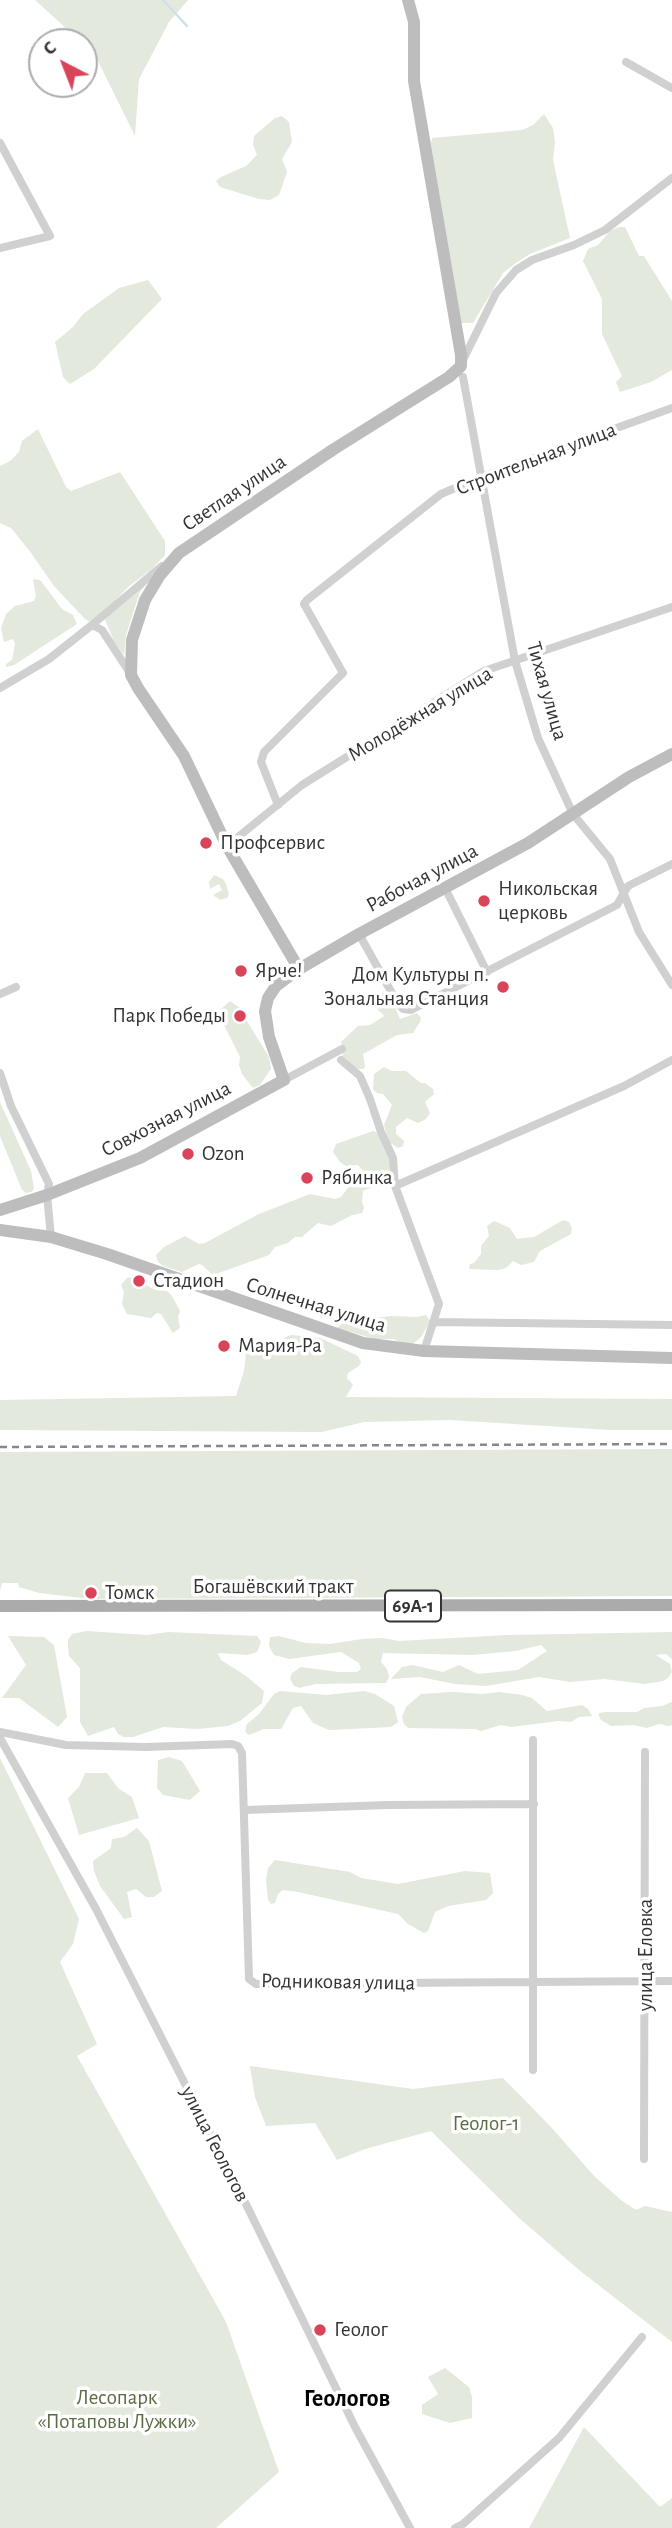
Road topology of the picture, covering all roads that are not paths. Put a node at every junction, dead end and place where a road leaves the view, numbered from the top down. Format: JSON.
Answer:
{"nodes":[{"id":1,"x":408,"y":0,"type":"edge"},
{"id":2,"x":626,"y":62,"type":"dead end"},
{"id":3,"x":672,"y":88,"type":"edge"},
{"id":4,"x":0,"y":144,"type":"edge"},
{"id":5,"x":672,"y":178,"type":"edge"},
{"id":6,"x":0,"y":248,"type":"edge"},
{"id":7,"x":462,"y":371,"type":"junction"},
{"id":8,"x":672,"y":408,"type":"edge"},
{"id":9,"x":481,"y":477,"type":"junction"},
{"id":10,"x":179,"y":553,"type":"junction"},
{"id":11,"x":672,"y":607,"type":"edge"},
{"id":12,"x":92,"y":625,"type":"junction"},
{"id":13,"x":515,"y":661,"type":"junction"},
{"id":14,"x":131,"y":675,"type":"junction"},
{"id":15,"x":0,"y":688,"type":"edge"},
{"id":16,"x":672,"y":754,"type":"edge"},
{"id":17,"x":278,"y":805,"type":"junction"},
{"id":18,"x":573,"y":814,"type":"junction"},
{"id":19,"x":228,"y":846,"type":"junction"},
{"id":20,"x":672,"y":864,"type":"edge"},
{"id":21,"x":445,"y":888,"type":"junction"},
{"id":22,"x":623,"y":896,"type":"junction"},
{"id":23,"x":359,"y":934,"type":"junction"},
{"id":24,"x":299,"y":969,"type":"junction"},
{"id":25,"x":487,"y":972,"type":"junction"},
{"id":26,"x":672,"y":985,"type":"edge"},
{"id":27,"x":16,"y":987,"type":"dead end"},
{"id":28,"x":0,"y":994,"type":"edge"},
{"id":29,"x":342,"y":1049,"type":"dead end"},
{"id":30,"x":341,"y":1059,"type":"dead end"},
{"id":31,"x":672,"y":1060,"type":"edge"},
{"id":32,"x":0,"y":1073,"type":"edge"},
{"id":33,"x":284,"y":1080,"type":"junction"},
{"id":34,"x":395,"y":1186,"type":"junction"},
{"id":35,"x":47,"y":1195,"type":"junction"},
{"id":36,"x":0,"y":1210,"type":"edge"},
{"id":37,"x":0,"y":1230,"type":"edge"},
{"id":38,"x":51,"y":1237,"type":"junction"},
{"id":39,"x":434,"y":1322,"type":"junction"},
{"id":40,"x":672,"y":1325,"type":"edge"},
{"id":41,"x":424,"y":1351,"type":"junction"},
{"id":42,"x":672,"y":1358,"type":"edge"},
{"id":43,"x":672,"y":1605,"type":"edge"},
{"id":44,"x":0,"y":1606,"type":"edge"},
{"id":45,"x":0,"y":1732,"type":"edge"},
{"id":46,"x":0,"y":1738,"type":"edge"},
{"id":47,"x":533,"y":1740,"type":"dead end"},
{"id":48,"x":645,"y":1752,"type":"dead end"},
{"id":49,"x":534,"y":1804,"type":"junction"},
{"id":50,"x":245,"y":1810,"type":"junction"},
{"id":51,"x":646,"y":1981,"type":"junction"},
{"id":52,"x":672,"y":1981,"type":"edge"},
{"id":53,"x":534,"y":1983,"type":"junction"},
{"id":54,"x":533,"y":2070,"type":"dead end"},
{"id":55,"x":644,"y":2158,"type":"dead end"},
{"id":56,"x":642,"y":2337,"type":"dead end"},
{"id":57,"x":410,"y":2528,"type":"edge"},
{"id":58,"x":455,"y":2528,"type":"edge"}],
"edges":[{"from":1,"to":7,"type":"street"},
{"from":2,"to":3,"type":"street"},
{"from":4,"to":6,"type":"street"},
{"from":5,"to":7,"type":"street","name":"Светлая улица"},
{"from":7,"to":9,"type":"street","name":"Тихая улица"},
{"from":7,"to":10,"type":"street","name":"Светлая улица"},
{"from":8,"to":9,"type":"street","name":"Строительная улица"},
{"from":9,"to":13,"type":"street","name":"Тихая улица"},
{"from":9,"to":17,"type":"street","name":"Строительная улица"},
{"from":10,"to":12,"type":"street"},
{"from":10,"to":14,"type":"street","name":"Светлая улица"},
{"from":11,"to":13,"type":"street","name":"Молодёжная улица"},
{"from":12,"to":14,"type":"street"},
{"from":12,"to":15,"type":"street"},
{"from":13,"to":17,"type":"street","name":"Молодёжная улица"},
{"from":13,"to":18,"type":"street","name":"Тихая улица"},
{"from":14,"to":19,"type":"street"},
{"from":16,"to":18,"type":"street","name":"Рабочая улица"},
{"from":17,"to":19,"type":"street","name":"Молодёжная улица"},
{"from":18,"to":21,"type":"street","name":"Рабочая улица"},
{"from":18,"to":22,"type":"street","name":"Тихая улица"},
{"from":19,"to":24,"type":"street"},
{"from":20,"to":22,"type":"street"},
{"from":21,"to":23,"type":"street","name":"Рабочая улица"},
{"from":21,"to":25,"type":"street"},
{"from":22,"to":25,"type":"street"},
{"from":22,"to":26,"type":"street","name":"Тихая улица"},
{"from":23,"to":24,"type":"street","name":"Рабочая улица"},
{"from":23,"to":25,"type":"street"},
{"from":24,"to":33,"type":"street","name":"Рабочая улица"},
{"from":27,"to":28,"type":"street"},
{"from":29,"to":33,"type":"street","name":"Совхозная улица"},
{"from":30,"to":34,"type":"street"},
{"from":31,"to":34,"type":"street"},
{"from":32,"to":35,"type":"street"},
{"from":33,"to":35,"type":"street","name":"Совхозная улица"},
{"from":34,"to":39,"type":"street"},
{"from":35,"to":36,"type":"street","name":"Совхозная улица"},
{"from":35,"to":38,"type":"street"},
{"from":37,"to":38,"type":"street","name":"Солнечная улица"},
{"from":38,"to":41,"type":"street","name":"Солнечная улица"},
{"from":39,"to":40,"type":"street"},
{"from":39,"to":41,"type":"street"},
{"from":41,"to":42,"type":"street","name":"Солнечная улица"},
{"from":43,"to":44,"type":"main road","name":"Богашёвский тракт","number":"69А-1"},
{"from":45,"to":50,"type":"street","name":"Родниковая улица"},
{"from":46,"to":57,"type":"street","name":"улица Геологов"},
{"from":47,"to":49,"type":"street"},
{"from":48,"to":51,"type":"street","name":"улица Еловка"},
{"from":49,"to":50,"type":"street"},
{"from":49,"to":53,"type":"street"},
{"from":50,"to":53,"type":"street","name":"Родниковая улица"},
{"from":51,"to":52,"type":"street","name":"Родниковая улица"},
{"from":51,"to":53,"type":"street","name":"Родниковая улица"},
{"from":51,"to":55,"type":"street","name":"улица Еловка"},
{"from":53,"to":54,"type":"street"},
{"from":56,"to":58,"type":"street"}]}
